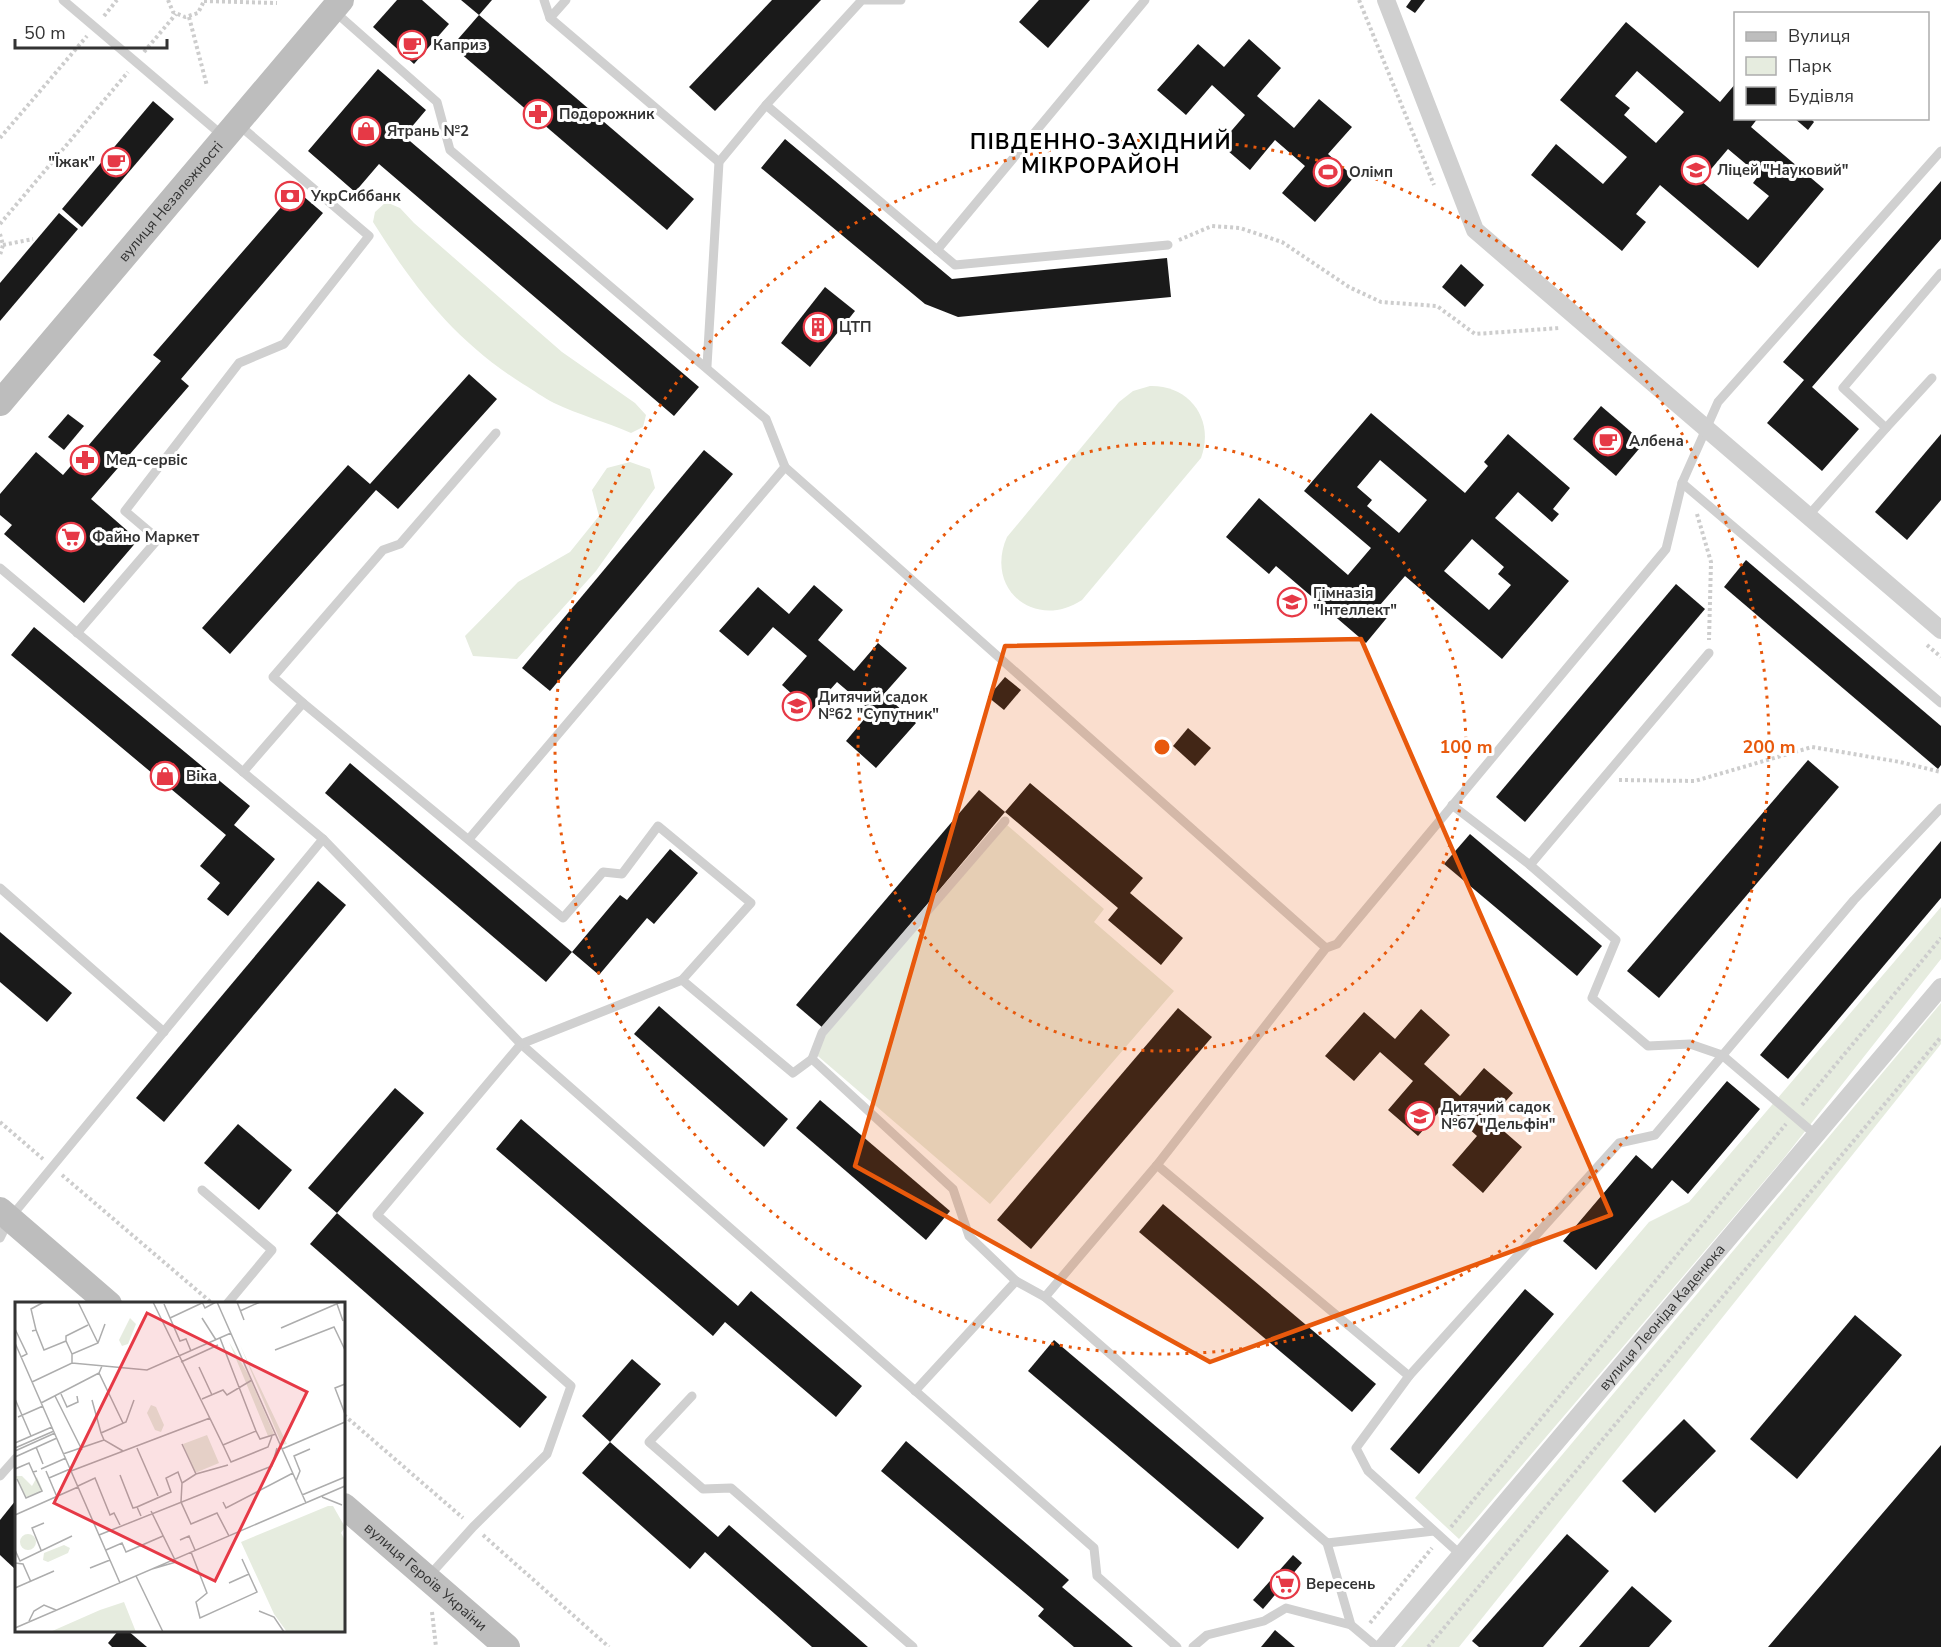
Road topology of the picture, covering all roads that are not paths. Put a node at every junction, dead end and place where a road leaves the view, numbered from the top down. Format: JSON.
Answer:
{"nodes":[{"id":1,"x":63,"y":0,"type":"edge"},
{"id":2,"x":544,"y":0,"type":"edge"},
{"id":3,"x":566,"y":0,"type":"edge"},
{"id":4,"x":902,"y":0,"type":"edge"},
{"id":5,"x":1145,"y":0,"type":"edge"},
{"id":6,"x":1386,"y":0,"type":"edge"},
{"id":7,"x":337,"y":5,"type":"edge"},
{"id":8,"x":550,"y":18,"type":"junction"},
{"id":9,"x":766,"y":105,"type":"junction"},
{"id":10,"x":231,"y":130,"type":"junction"},
{"id":11,"x":1941,"y":151,"type":"edge"},
{"id":12,"x":719,"y":162,"type":"junction"},
{"id":13,"x":1168,"y":245,"type":"road end"},
{"id":14,"x":937,"y":250,"type":"junction"},
{"id":15,"x":1941,"y":273,"type":"edge"},
{"id":16,"x":707,"y":366,"type":"junction"},
{"id":17,"x":1932,"y":378,"type":"dead end"},
{"id":18,"x":0,"y":403,"type":"edge"},
{"id":19,"x":1704,"y":427,"type":"junction"},
{"id":20,"x":1886,"y":428,"type":"junction"},
{"id":21,"x":496,"y":433,"type":"dead end"},
{"id":22,"x":785,"y":467,"type":"junction"},
{"id":23,"x":1682,"y":483,"type":"junction"},
{"id":24,"x":1808,"y":516,"type":"junction"},
{"id":25,"x":0,"y":568,"type":"edge"},
{"id":26,"x":1941,"y":630,"type":"edge"},
{"id":27,"x":77,"y":633,"type":"junction"},
{"id":28,"x":1708,"y":653,"type":"road end"},
{"id":29,"x":303,"y":703,"type":"junction"},
{"id":30,"x":1941,"y":703,"type":"edge"},
{"id":31,"x":243,"y":772,"type":"junction"},
{"id":32,"x":1452,"y":805,"type":"junction"},
{"id":33,"x":1941,"y":808,"type":"edge"},
{"id":34,"x":1005,"y":821,"type":"dead end"},
{"id":35,"x":322,"y":839,"type":"junction"},
{"id":36,"x":469,"y":839,"type":"junction"},
{"id":37,"x":1530,"y":865,"type":"junction"},
{"id":38,"x":0,"y":888,"type":"edge"},
{"id":39,"x":1326,"y":948,"type":"junction"},
{"id":40,"x":682,"y":980,"type":"junction"},
{"id":41,"x":1941,"y":987,"type":"edge"},
{"id":42,"x":164,"y":1032,"type":"junction"},
{"id":43,"x":521,"y":1044,"type":"junction"},
{"id":44,"x":1722,"y":1055,"type":"junction"},
{"id":45,"x":812,"y":1059,"type":"junction"},
{"id":46,"x":1816,"y":1135,"type":"junction"},
{"id":47,"x":1157,"y":1165,"type":"junction"},
{"id":48,"x":202,"y":1190,"type":"dead end"},
{"id":49,"x":3,"y":1222,"type":"edge"},
{"id":50,"x":1016,"y":1281,"type":"junction"},
{"id":51,"x":1045,"y":1297,"type":"junction"},
{"id":52,"x":106,"y":1302,"type":"edge"},
{"id":53,"x":229,"y":1302,"type":"edge"},
{"id":54,"x":1409,"y":1376,"type":"junction"},
{"id":55,"x":915,"y":1391,"type":"junction"},
{"id":56,"x":692,"y":1396,"type":"dead end"},
{"id":57,"x":15,"y":1459,"type":"edge"},
{"id":58,"x":0,"y":1476,"type":"edge"},
{"id":59,"x":345,"y":1507,"type":"edge"},
{"id":60,"x":1438,"y":1534,"type":"junction"},
{"id":61,"x":1328,"y":1543,"type":"junction"},
{"id":62,"x":1461,"y":1555,"type":"junction"},
{"id":63,"x":428,"y":1578,"type":"junction"},
{"id":64,"x":1351,"y":1625,"type":"junction"},
{"id":65,"x":507,"y":1647,"type":"edge"},
{"id":66,"x":913,"y":1647,"type":"edge"},
{"id":67,"x":1177,"y":1647,"type":"edge"},
{"id":68,"x":1193,"y":1647,"type":"edge"},
{"id":69,"x":1377,"y":1647,"type":"edge"},
{"id":70,"x":1383,"y":1647,"type":"edge"}],
"edges":[{"from":1,"to":10,"type":"lane"},
{"from":2,"to":8,"type":"lane"},
{"from":3,"to":8,"type":"lane"},
{"from":4,"to":9,"type":"lane"},
{"from":5,"to":14,"type":"lane"},
{"from":6,"to":19,"type":"street"},
{"from":7,"to":10,"type":"main road","name":"вулиця Незалежності"},
{"from":7,"to":16,"type":"lane"},
{"from":8,"to":12,"type":"lane"},
{"from":9,"to":12,"type":"lane"},
{"from":9,"to":14,"type":"lane"},
{"from":10,"to":18,"type":"main road","name":"вулиця Незалежності"},
{"from":10,"to":27,"type":"lane"},
{"from":11,"to":19,"type":"lane"},
{"from":12,"to":16,"type":"lane"},
{"from":13,"to":14,"type":"lane"},
{"from":15,"to":20,"type":"lane"},
{"from":16,"to":22,"type":"lane"},
{"from":17,"to":20,"type":"lane"},
{"from":19,"to":23,"type":"lane"},
{"from":19,"to":24,"type":"street"},
{"from":20,"to":24,"type":"lane"},
{"from":21,"to":29,"type":"lane"},
{"from":22,"to":36,"type":"lane"},
{"from":22,"to":39,"type":"lane"},
{"from":23,"to":30,"type":"lane"},
{"from":23,"to":32,"type":"lane"},
{"from":24,"to":26,"type":"street"},
{"from":25,"to":27,"type":"lane"},
{"from":27,"to":31,"type":"lane"},
{"from":28,"to":37,"type":"lane"},
{"from":29,"to":31,"type":"lane"},
{"from":29,"to":36,"type":"lane"},
{"from":31,"to":35,"type":"lane"},
{"from":32,"to":37,"type":"lane"},
{"from":32,"to":39,"type":"lane"},
{"from":33,"to":44,"type":"lane"},
{"from":34,"to":45,"type":"lane"},
{"from":35,"to":42,"type":"lane"},
{"from":35,"to":43,"type":"lane"},
{"from":36,"to":40,"type":"lane"},
{"from":37,"to":44,"type":"lane"},
{"from":38,"to":42,"type":"lane"},
{"from":39,"to":47,"type":"lane"},
{"from":40,"to":43,"type":"lane"},
{"from":40,"to":45,"type":"lane"},
{"from":41,"to":46,"type":"street","name":"вулиця Леоніда Каденюка"},
{"from":42,"to":49,"type":"lane"},
{"from":43,"to":55,"type":"lane"},
{"from":43,"to":63,"type":"lane"},
{"from":44,"to":46,"type":"lane"},
{"from":44,"to":54,"type":"lane"},
{"from":45,"to":50,"type":"lane"},
{"from":46,"to":62,"type":"street","name":"вулиця Леоніда Каденюка"},
{"from":47,"to":51,"type":"lane"},
{"from":47,"to":54,"type":"lane"},
{"from":48,"to":53,"type":"lane"},
{"from":49,"to":52,"type":"main road"},
{"from":50,"to":51,"type":"lane"},
{"from":50,"to":55,"type":"lane"},
{"from":51,"to":61,"type":"lane"},
{"from":54,"to":60,"type":"lane"},
{"from":55,"to":67,"type":"lane"},
{"from":56,"to":66,"type":"lane"},
{"from":57,"to":58,"type":"lane"},
{"from":59,"to":63,"type":"main road","name":"вулиця Героїв України"},
{"from":60,"to":61,"type":"lane"},
{"from":60,"to":62,"type":"lane"},
{"from":61,"to":64,"type":"lane"},
{"from":62,"to":70,"type":"street","name":"вулиця Леоніда Каденюка"},
{"from":63,"to":65,"type":"main road","name":"вулиця Героїв України"},
{"from":64,"to":68,"type":"lane"},
{"from":64,"to":69,"type":"lane"}]}
